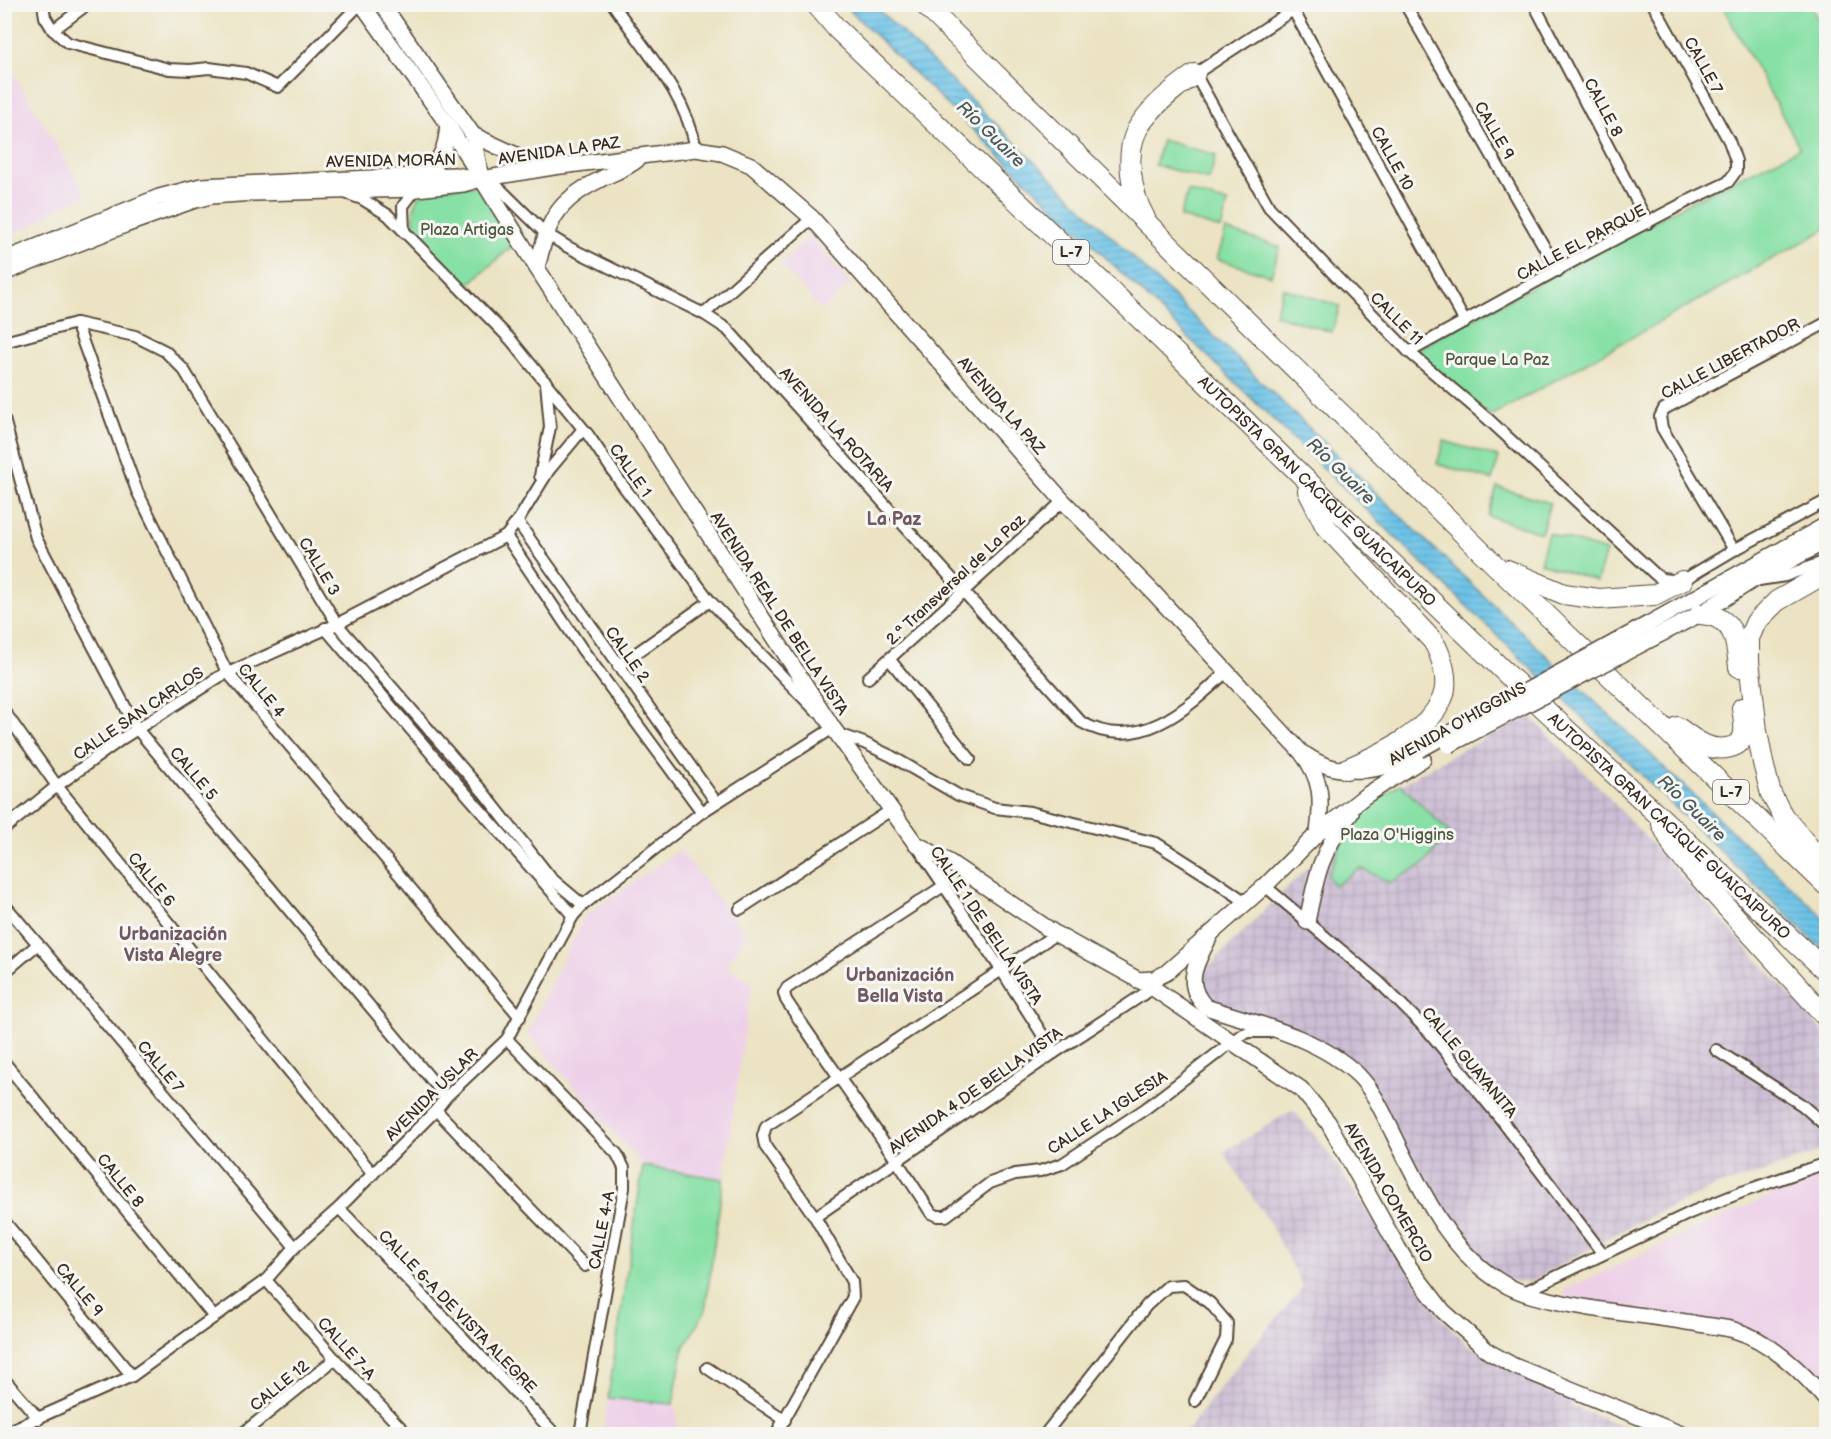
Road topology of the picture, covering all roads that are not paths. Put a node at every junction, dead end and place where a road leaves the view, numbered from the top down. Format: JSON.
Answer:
{"nodes":[{"id":1,"x":43,"y":4,"type":"edge"},
{"id":2,"x":88,"y":4,"type":"edge"},
{"id":3,"x":361,"y":4,"type":"edge"},
{"id":4,"x":382,"y":4,"type":"edge"},
{"id":5,"x":613,"y":4,"type":"edge"},
{"id":6,"x":816,"y":4,"type":"edge"},
{"id":7,"x":924,"y":4,"type":"edge"},
{"id":8,"x":1406,"y":4,"type":"edge"},
{"id":9,"x":1534,"y":4,"type":"edge"},
{"id":10,"x":1653,"y":4,"type":"edge"},
{"id":11,"x":1296,"y":6,"type":"edge"},
{"id":12,"x":53,"y":30,"type":"junction"},
{"id":13,"x":1195,"y":74,"type":"junction"},
{"id":14,"x":448,"y":125,"type":"junction"},
{"id":15,"x":473,"y":135,"type":"junction"},
{"id":16,"x":1729,"y":141,"type":"joint"},
{"id":17,"x":696,"y":149,"type":"junction"},
{"id":18,"x":642,"y":156,"type":"junction"},
{"id":19,"x":553,"y":167,"type":"junction"},
{"id":20,"x":481,"y":179,"type":"junction"},
{"id":21,"x":415,"y":183,"type":"junction"},
{"id":22,"x":339,"y":191,"type":"junction"},
{"id":23,"x":812,"y":218,"type":"junction"},
{"id":24,"x":1648,"y":223,"type":"junction"},
{"id":25,"x":1153,"y":230,"type":"junction"},
{"id":26,"x":404,"y":232,"type":"junction"},
{"id":27,"x":545,"y":233,"type":"junction"},
{"id":28,"x":4,"y":260,"type":"edge"},
{"id":29,"x":537,"y":268,"type":"junction"},
{"id":30,"x":1558,"y":271,"type":"junction"},
{"id":31,"x":4,"y":273,"type":"edge"},
{"id":32,"x":704,"y":314,"type":"junction"},
{"id":33,"x":1465,"y":321,"type":"junction"},
{"id":34,"x":1827,"y":323,"type":"edge"},
{"id":35,"x":76,"y":324,"type":"junction"},
{"id":36,"x":4,"y":342,"type":"edge"},
{"id":37,"x":1409,"y":352,"type":"junction"},
{"id":38,"x":546,"y":382,"type":"junction"},
{"id":39,"x":4,"y":419,"type":"edge"},
{"id":40,"x":583,"y":429,"type":"junction"},
{"id":41,"x":1302,"y":478,"type":"junction"},
{"id":42,"x":1063,"y":501,"type":"junction"},
{"id":43,"x":1827,"y":501,"type":"edge"},
{"id":44,"x":518,"y":520,"type":"junction"},
{"id":45,"x":1827,"y":525,"type":"edge"},
{"id":46,"x":506,"y":536,"type":"junction"},
{"id":47,"x":1827,"y":541,"type":"edge"},
{"id":48,"x":1734,"y":550,"type":"junction"},
{"id":49,"x":1827,"y":561,"type":"edge"},
{"id":50,"x":1495,"y":565,"type":"junction"},
{"id":51,"x":1827,"y":573,"type":"edge"},
{"id":52,"x":1682,"y":581,"type":"junction"},
{"id":53,"x":1750,"y":582,"type":"junction"},
{"id":54,"x":964,"y":592,"type":"junction"},
{"id":55,"x":710,"y":602,"type":"junction"},
{"id":56,"x":1700,"y":614,"type":"junction"},
{"id":57,"x":337,"y":624,"type":"junction"},
{"id":58,"x":325,"y":628,"type":"junction"},
{"id":59,"x":1653,"y":630,"type":"junction"},
{"id":60,"x":890,"y":660,"type":"junction"},
{"id":61,"x":618,"y":666,"type":"junction"},
{"id":62,"x":227,"y":672,"type":"junction"},
{"id":63,"x":1226,"y":672,"type":"junction"},
{"id":64,"x":868,"y":678,"type":"dead end"},
{"id":65,"x":1636,"y":700,"type":"junction"},
{"id":66,"x":4,"y":711,"type":"edge"},
{"id":67,"x":138,"y":729,"type":"junction"},
{"id":68,"x":836,"y":731,"type":"junction"},
{"id":69,"x":1301,"y":752,"type":"junction"},
{"id":70,"x":1421,"y":754,"type":"junction"},
{"id":71,"x":970,"y":759,"type":"dead end"},
{"id":72,"x":1346,"y":769,"type":"junction"},
{"id":73,"x":57,"y":786,"type":"junction"},
{"id":74,"x":1365,"y":796,"type":"junction"},
{"id":75,"x":716,"y":802,"type":"junction"},
{"id":76,"x":891,"y":810,"type":"junction"},
{"id":77,"x":702,"y":812,"type":"junction"},
{"id":78,"x":1657,"y":814,"type":"junction"},
{"id":79,"x":4,"y":830,"type":"edge"},
{"id":80,"x":1318,"y":833,"type":"junction"},
{"id":81,"x":915,"y":843,"type":"junction"},
{"id":82,"x":1827,"y":869,"type":"edge"},
{"id":83,"x":945,"y":885,"type":"junction"},
{"id":84,"x":1827,"y":885,"type":"edge"},
{"id":85,"x":1265,"y":886,"type":"junction"},
{"id":86,"x":4,"y":904,"type":"edge"},
{"id":87,"x":582,"y":905,"type":"junction"},
{"id":88,"x":1245,"y":905,"type":"junction"},
{"id":89,"x":740,"y":909,"type":"dead end"},
{"id":90,"x":573,"y":916,"type":"junction"},
{"id":91,"x":1307,"y":922,"type":"junction"},
{"id":92,"x":1056,"y":934,"type":"junction"},
{"id":93,"x":1210,"y":936,"type":"junction"},
{"id":94,"x":38,"y":944,"type":"junction"},
{"id":95,"x":1002,"y":971,"type":"junction"},
{"id":96,"x":1827,"y":971,"type":"edge"},
{"id":97,"x":4,"y":973,"type":"edge"},
{"id":98,"x":1137,"y":980,"type":"junction"},
{"id":99,"x":1153,"y":988,"type":"junction"},
{"id":100,"x":520,"y":1017,"type":"junction"},
{"id":101,"x":1827,"y":1017,"type":"edge"},
{"id":102,"x":1282,"y":1032,"type":"junction"},
{"id":103,"x":507,"y":1039,"type":"junction"},
{"id":104,"x":1234,"y":1042,"type":"junction"},
{"id":105,"x":1716,"y":1050,"type":"dead end"},
{"id":106,"x":1054,"y":1053,"type":"junction"},
{"id":107,"x":4,"y":1062,"type":"edge"},
{"id":108,"x":837,"y":1078,"type":"junction"},
{"id":109,"x":446,"y":1097,"type":"junction"},
{"id":110,"x":436,"y":1110,"type":"junction"},
{"id":111,"x":1827,"y":1126,"type":"edge"},
{"id":112,"x":898,"y":1162,"type":"junction"},
{"id":113,"x":1827,"y":1163,"type":"edge"},
{"id":114,"x":373,"y":1174,"type":"junction"},
{"id":115,"x":339,"y":1208,"type":"junction"},
{"id":116,"x":815,"y":1216,"type":"junction"},
{"id":117,"x":4,"y":1221,"type":"edge"},
{"id":118,"x":295,"y":1248,"type":"junction"},
{"id":119,"x":1603,"y":1254,"type":"junction"},
{"id":120,"x":585,"y":1266,"type":"dead end"},
{"id":121,"x":266,"y":1280,"type":"junction"},
{"id":122,"x":1522,"y":1293,"type":"junction"},
{"id":123,"x":214,"y":1317,"type":"junction"},
{"id":124,"x":335,"y":1359,"type":"junction"},
{"id":125,"x":707,"y":1368,"type":"dead end"},
{"id":126,"x":132,"y":1377,"type":"junction"},
{"id":127,"x":4,"y":1379,"type":"edge"},
{"id":128,"x":1827,"y":1400,"type":"edge"},
{"id":129,"x":1195,"y":1401,"type":"dead end"},
{"id":130,"x":39,"y":1419,"type":"junction"},
{"id":131,"x":785,"y":1420,"type":"junction"},
{"id":132,"x":4,"y":1433,"type":"edge"},
{"id":133,"x":242,"y":1434,"type":"edge"},
{"id":134,"x":407,"y":1434,"type":"edge"},
{"id":135,"x":555,"y":1434,"type":"edge"},
{"id":136,"x":580,"y":1434,"type":"edge"},
{"id":137,"x":776,"y":1434,"type":"edge"},
{"id":138,"x":1045,"y":1434,"type":"edge"},
{"id":139,"x":1681,"y":1434,"type":"edge"}],
"edges":[{"from":1,"to":12,"type":"street"},
{"from":2,"to":12,"type":"street"},
{"from":3,"to":12,"type":"street"},
{"from":3,"to":14,"type":"main road","name":"AVENIDA REAL DE BELLA VISTA"},
{"from":4,"to":15,"type":"main road"},
{"from":5,"to":17,"type":"street"},
{"from":6,"to":41,"type":"highway","name":"AUTOPISTA GRAN CACIQUE GUAICAIPURO","number":"L-7"},
{"from":7,"to":25,"type":"highway","number":"L-7"},
{"from":8,"to":30,"type":"street","name":"CALLE 9"},
{"from":9,"to":24,"type":"street","name":"CALLE 8"},
{"from":10,"to":16,"type":"street","name":"CALLE 7"},
{"from":11,"to":13,"type":"street"},
{"from":11,"to":33,"type":"street","name":"CALLE 10"},
{"from":13,"to":25,"type":"highway"},
{"from":13,"to":37,"type":"street","name":"CALLE 11"},
{"from":14,"to":20,"type":"main road","name":"AVENIDA REAL DE BELLA VISTA"},
{"from":14,"to":21,"type":"main road"},
{"from":15,"to":19,"type":"main road"},
{"from":15,"to":20,"type":"main road"},
{"from":16,"to":24,"type":"street","name":"CALLE EL PARQUE"},
{"from":17,"to":18,"type":"main road","name":"AVENIDA LA PAZ"},
{"from":17,"to":23,"type":"main road","name":"AVENIDA LA PAZ"},
{"from":18,"to":19,"type":"main road","name":"AVENIDA LA PAZ"},
{"from":18,"to":27,"type":"main road","name":"AVENIDA LA PAZ"},
{"from":19,"to":20,"type":"main road","name":"AVENIDA LA PAZ"},
{"from":20,"to":21,"type":"main road","name":"AVENIDA MORÁN"},
{"from":20,"to":27,"type":"street","name":"AVENIDA LA ROTARIA"},
{"from":20,"to":29,"type":"main road","name":"AVENIDA REAL DE BELLA VISTA"},
{"from":21,"to":22,"type":"main road","name":"AVENIDA MORÁN"},
{"from":21,"to":26,"type":"street"},
{"from":21,"to":28,"type":"main road","name":"AVENIDA MORÁN"},
{"from":22,"to":26,"type":"street","name":"CALLE 1"},
{"from":22,"to":31,"type":"main road","name":"AVENIDA MORÁN"},
{"from":23,"to":32,"type":"street"},
{"from":23,"to":42,"type":"main road","name":"AVENIDA LA PAZ"},
{"from":24,"to":30,"type":"street","name":"CALLE EL PARQUE"},
{"from":25,"to":50,"type":"highway","number":"L-7"},
{"from":26,"to":38,"type":"street","name":"CALLE 1"},
{"from":27,"to":29,"type":"main road","name":"AVENIDA LA PAZ"},
{"from":27,"to":32,"type":"street","name":"AVENIDA LA ROTARIA"},
{"from":29,"to":68,"type":"main road","name":"AVENIDA REAL DE BELLA VISTA"},
{"from":30,"to":33,"type":"street","name":"CALLE EL PARQUE"},
{"from":32,"to":54,"type":"street","name":"AVENIDA LA ROTARIA"},
{"from":33,"to":37,"type":"street","name":"CALLE EL PARQUE"},
{"from":34,"to":48,"type":"street","name":"CALLE LIBERTADOR"},
{"from":35,"to":36,"type":"street","name":"CALLE 3"},
{"from":35,"to":57,"type":"street","name":"CALLE 3"},
{"from":35,"to":62,"type":"street","name":"CALLE 4"},
{"from":37,"to":52,"type":"street","name":"CALLE 11"},
{"from":38,"to":40,"type":"street","name":"CALLE 1"},
{"from":38,"to":44,"type":"street","name":"CALLE SAN CARLOS"},
{"from":39,"to":67,"type":"street","name":"CALLE 5"},
{"from":40,"to":44,"type":"street","name":"CALLE SAN CARLOS"},
{"from":40,"to":55,"type":"street","name":"CALLE 1"},
{"from":41,"to":72,"type":"highway"},
{"from":41,"to":78,"type":"highway","name":"AUTOPISTA GRAN CACIQUE GUAICAIPURO","number":"L-7"},
{"from":42,"to":54,"type":"street","name":"2.ª Transversal de La Paz"},
{"from":42,"to":63,"type":"main road","name":"AVENIDA LA PAZ"},
{"from":43,"to":48,"type":"street"},
{"from":44,"to":46,"type":"street","name":"CALLE SAN CARLOS"},
{"from":44,"to":61,"type":"street","name":"CALLE 2"},
{"from":45,"to":59,"type":"main road","name":"AVENIDA O'HIGGINS"},
{"from":46,"to":57,"type":"street","name":"CALLE SAN CARLOS"},
{"from":46,"to":77,"type":"street","name":"CALLE 2"},
{"from":47,"to":53,"type":"main road","name":"AVENIDA O'HIGGINS"},
{"from":48,"to":52,"type":"street"},
{"from":49,"to":53,"type":"street","name":"AVENIDA O'HIGGINS"},
{"from":50,"to":52,"type":"highway"},
{"from":50,"to":65,"type":"highway","number":"L-7"},
{"from":51,"to":82,"type":"highway"},
{"from":53,"to":56,"type":"main road","name":"AVENIDA O'HIGGINS"},
{"from":54,"to":60,"type":"street","name":"2.ª Transversal de La Paz"},
{"from":54,"to":63,"type":"street","name":"AVENIDA LA ROTARIA"},
{"from":55,"to":61,"type":"street"},
{"from":55,"to":68,"type":"street","name":"CALLE 1"},
{"from":56,"to":59,"type":"main road","name":"AVENIDA O'HIGGINS"},
{"from":56,"to":65,"type":"highway"},
{"from":57,"to":58,"type":"street","name":"CALLE SAN CARLOS"},
{"from":57,"to":87,"type":"street","name":"CALLE 3"},
{"from":58,"to":62,"type":"street","name":"CALLE SAN CARLOS"},
{"from":58,"to":90,"type":"street"},
{"from":59,"to":70,"type":"main road","name":"AVENIDA O'HIGGINS","bridge":true},
{"from":60,"to":64,"type":"street","name":"2.ª Transversal de La Paz"},
{"from":60,"to":71,"type":"street"},
{"from":61,"to":75,"type":"street","name":"CALLE 2"},
{"from":62,"to":67,"type":"street","name":"CALLE SAN CARLOS"},
{"from":62,"to":100,"type":"street","name":"CALLE 4"},
{"from":63,"to":69,"type":"main road","name":"AVENIDA LA PAZ"},
{"from":65,"to":84,"type":"highway","number":"L-7"},
{"from":66,"to":73,"type":"street","name":"CALLE 6"},
{"from":67,"to":73,"type":"street","name":"CALLE SAN CARLOS"},
{"from":67,"to":109,"type":"street","name":"CALLE 5"},
{"from":68,"to":75,"type":"street","name":"AVENIDA USLAR"},
{"from":68,"to":76,"type":"main road","name":"AVENIDA REAL DE BELLA VISTA"},
{"from":68,"to":88,"type":"street"},
{"from":69,"to":72,"type":"main road","name":"AVENIDA LA PAZ"},
{"from":69,"to":80,"type":"main road","name":"AVENIDA LA PAZ"},
{"from":70,"to":72,"type":"main road","name":"AVENIDA LA PAZ"},
{"from":70,"to":74,"type":"main road","name":"AVENIDA O'HIGGINS"},
{"from":73,"to":79,"type":"street","name":"CALLE SAN CARLOS"},
{"from":73,"to":114,"type":"street","name":"CALLE 6"},
{"from":74,"to":80,"type":"main road","name":"AVENIDA O'HIGGINS"},
{"from":74,"to":91,"type":"main road"},
{"from":75,"to":77,"type":"street","name":"AVENIDA USLAR"},
{"from":76,"to":81,"type":"main road","name":"AVENIDA REAL DE BELLA VISTA"},
{"from":76,"to":89,"type":"street"},
{"from":77,"to":87,"type":"street","name":"AVENIDA USLAR"},
{"from":78,"to":96,"type":"highway","name":"AUTOPISTA GRAN CACIQUE GUAICAIPURO","number":"L-7"},
{"from":78,"to":101,"type":"highway"},
{"from":80,"to":85,"type":"main road","name":"AVENIDA O'HIGGINS"},
{"from":81,"to":83,"type":"street","name":"CALLE 1 DE BELLA VISTA"},
{"from":81,"to":92,"type":"main road","name":"AVENIDA REAL DE BELLA VISTA"},
{"from":83,"to":95,"type":"street","name":"CALLE 1 DE BELLA VISTA"},
{"from":83,"to":108,"type":"street"},
{"from":85,"to":88,"type":"main road","name":"AVENIDA O'HIGGINS"},
{"from":85,"to":91,"type":"street","name":"CALLE GUAYANITA"},
{"from":86,"to":94,"type":"street","name":"CALLE 7"},
{"from":87,"to":90,"type":"street","name":"AVENIDA USLAR"},
{"from":88,"to":93,"type":"main road","name":"AVENIDA O'HIGGINS"},
{"from":90,"to":100,"type":"street","name":"AVENIDA USLAR"},
{"from":91,"to":119,"type":"street","name":"CALLE GUAYANITA"},
{"from":92,"to":95,"type":"street"},
{"from":92,"to":98,"type":"main road","name":"AVENIDA REAL DE BELLA VISTA"},
{"from":93,"to":98,"type":"main road","name":"AVENIDA O'HIGGINS"},
{"from":93,"to":102,"type":"main road","name":"AVENIDA O'HIGGINS"},
{"from":94,"to":97,"type":"street"},
{"from":94,"to":118,"type":"street","name":"CALLE 7"},
{"from":95,"to":106,"type":"street","name":"CALLE 1 DE BELLA VISTA"},
{"from":95,"to":108,"type":"street"},
{"from":98,"to":99,"type":"main road","name":"AVENIDA COMERCIO"},
{"from":99,"to":104,"type":"main road","name":"AVENIDA COMERCIO"},
{"from":99,"to":106,"type":"street","name":"AVENIDA 4 DE BELLA VISTA"},
{"from":100,"to":103,"type":"street","name":"AVENIDA USLAR"},
{"from":102,"to":104,"type":"street","name":"CALLE LA IGLESIA"},
{"from":102,"to":122,"type":"main road"},
{"from":103,"to":109,"type":"street","name":"AVENIDA USLAR"},
{"from":103,"to":136,"type":"street","name":"CALLE 4-A"},
{"from":104,"to":112,"type":"street","name":"CALLE LA IGLESIA"},
{"from":104,"to":139,"type":"main road","name":"AVENIDA COMERCIO"},
{"from":105,"to":111,"type":"street"},
{"from":106,"to":112,"type":"street","name":"AVENIDA 4 DE BELLA VISTA"},
{"from":107,"to":123,"type":"street","name":"CALLE 8"},
{"from":108,"to":112,"type":"street"},
{"from":108,"to":116,"type":"street"},
{"from":109,"to":110,"type":"street","name":"AVENIDA USLAR"},
{"from":110,"to":114,"type":"street","name":"AVENIDA USLAR"},
{"from":110,"to":120,"type":"street"},
{"from":112,"to":116,"type":"street","name":"AVENIDA 4 DE BELLA VISTA"},
{"from":113,"to":119,"type":"street"},
{"from":114,"to":115,"type":"street","name":"AVENIDA USLAR"},
{"from":115,"to":118,"type":"street","name":"AVENIDA USLAR"},
{"from":115,"to":135,"type":"street","name":"CALLE 6-A DE VISTA ALEGRE"},
{"from":116,"to":131,"type":"street"},
{"from":117,"to":126,"type":"street","name":"CALLE 9"},
{"from":118,"to":121,"type":"street","name":"AVENIDA USLAR"},
{"from":119,"to":122,"type":"street"},
{"from":121,"to":123,"type":"street","name":"AVENIDA USLAR"},
{"from":121,"to":124,"type":"street","name":"CALLE 7-A"},
{"from":122,"to":128,"type":"main road"},
{"from":123,"to":126,"type":"street","name":"AVENIDA USLAR"},
{"from":124,"to":133,"type":"street","name":"CALLE 12"},
{"from":124,"to":134,"type":"street","name":"CALLE 7-A"},
{"from":125,"to":131,"type":"street"},
{"from":126,"to":130,"type":"street","name":"AVENIDA USLAR"},
{"from":127,"to":130,"type":"street"},
{"from":129,"to":138,"type":"street"},
{"from":130,"to":132,"type":"street","name":"AVENIDA USLAR"},
{"from":131,"to":137,"type":"street"}]}
